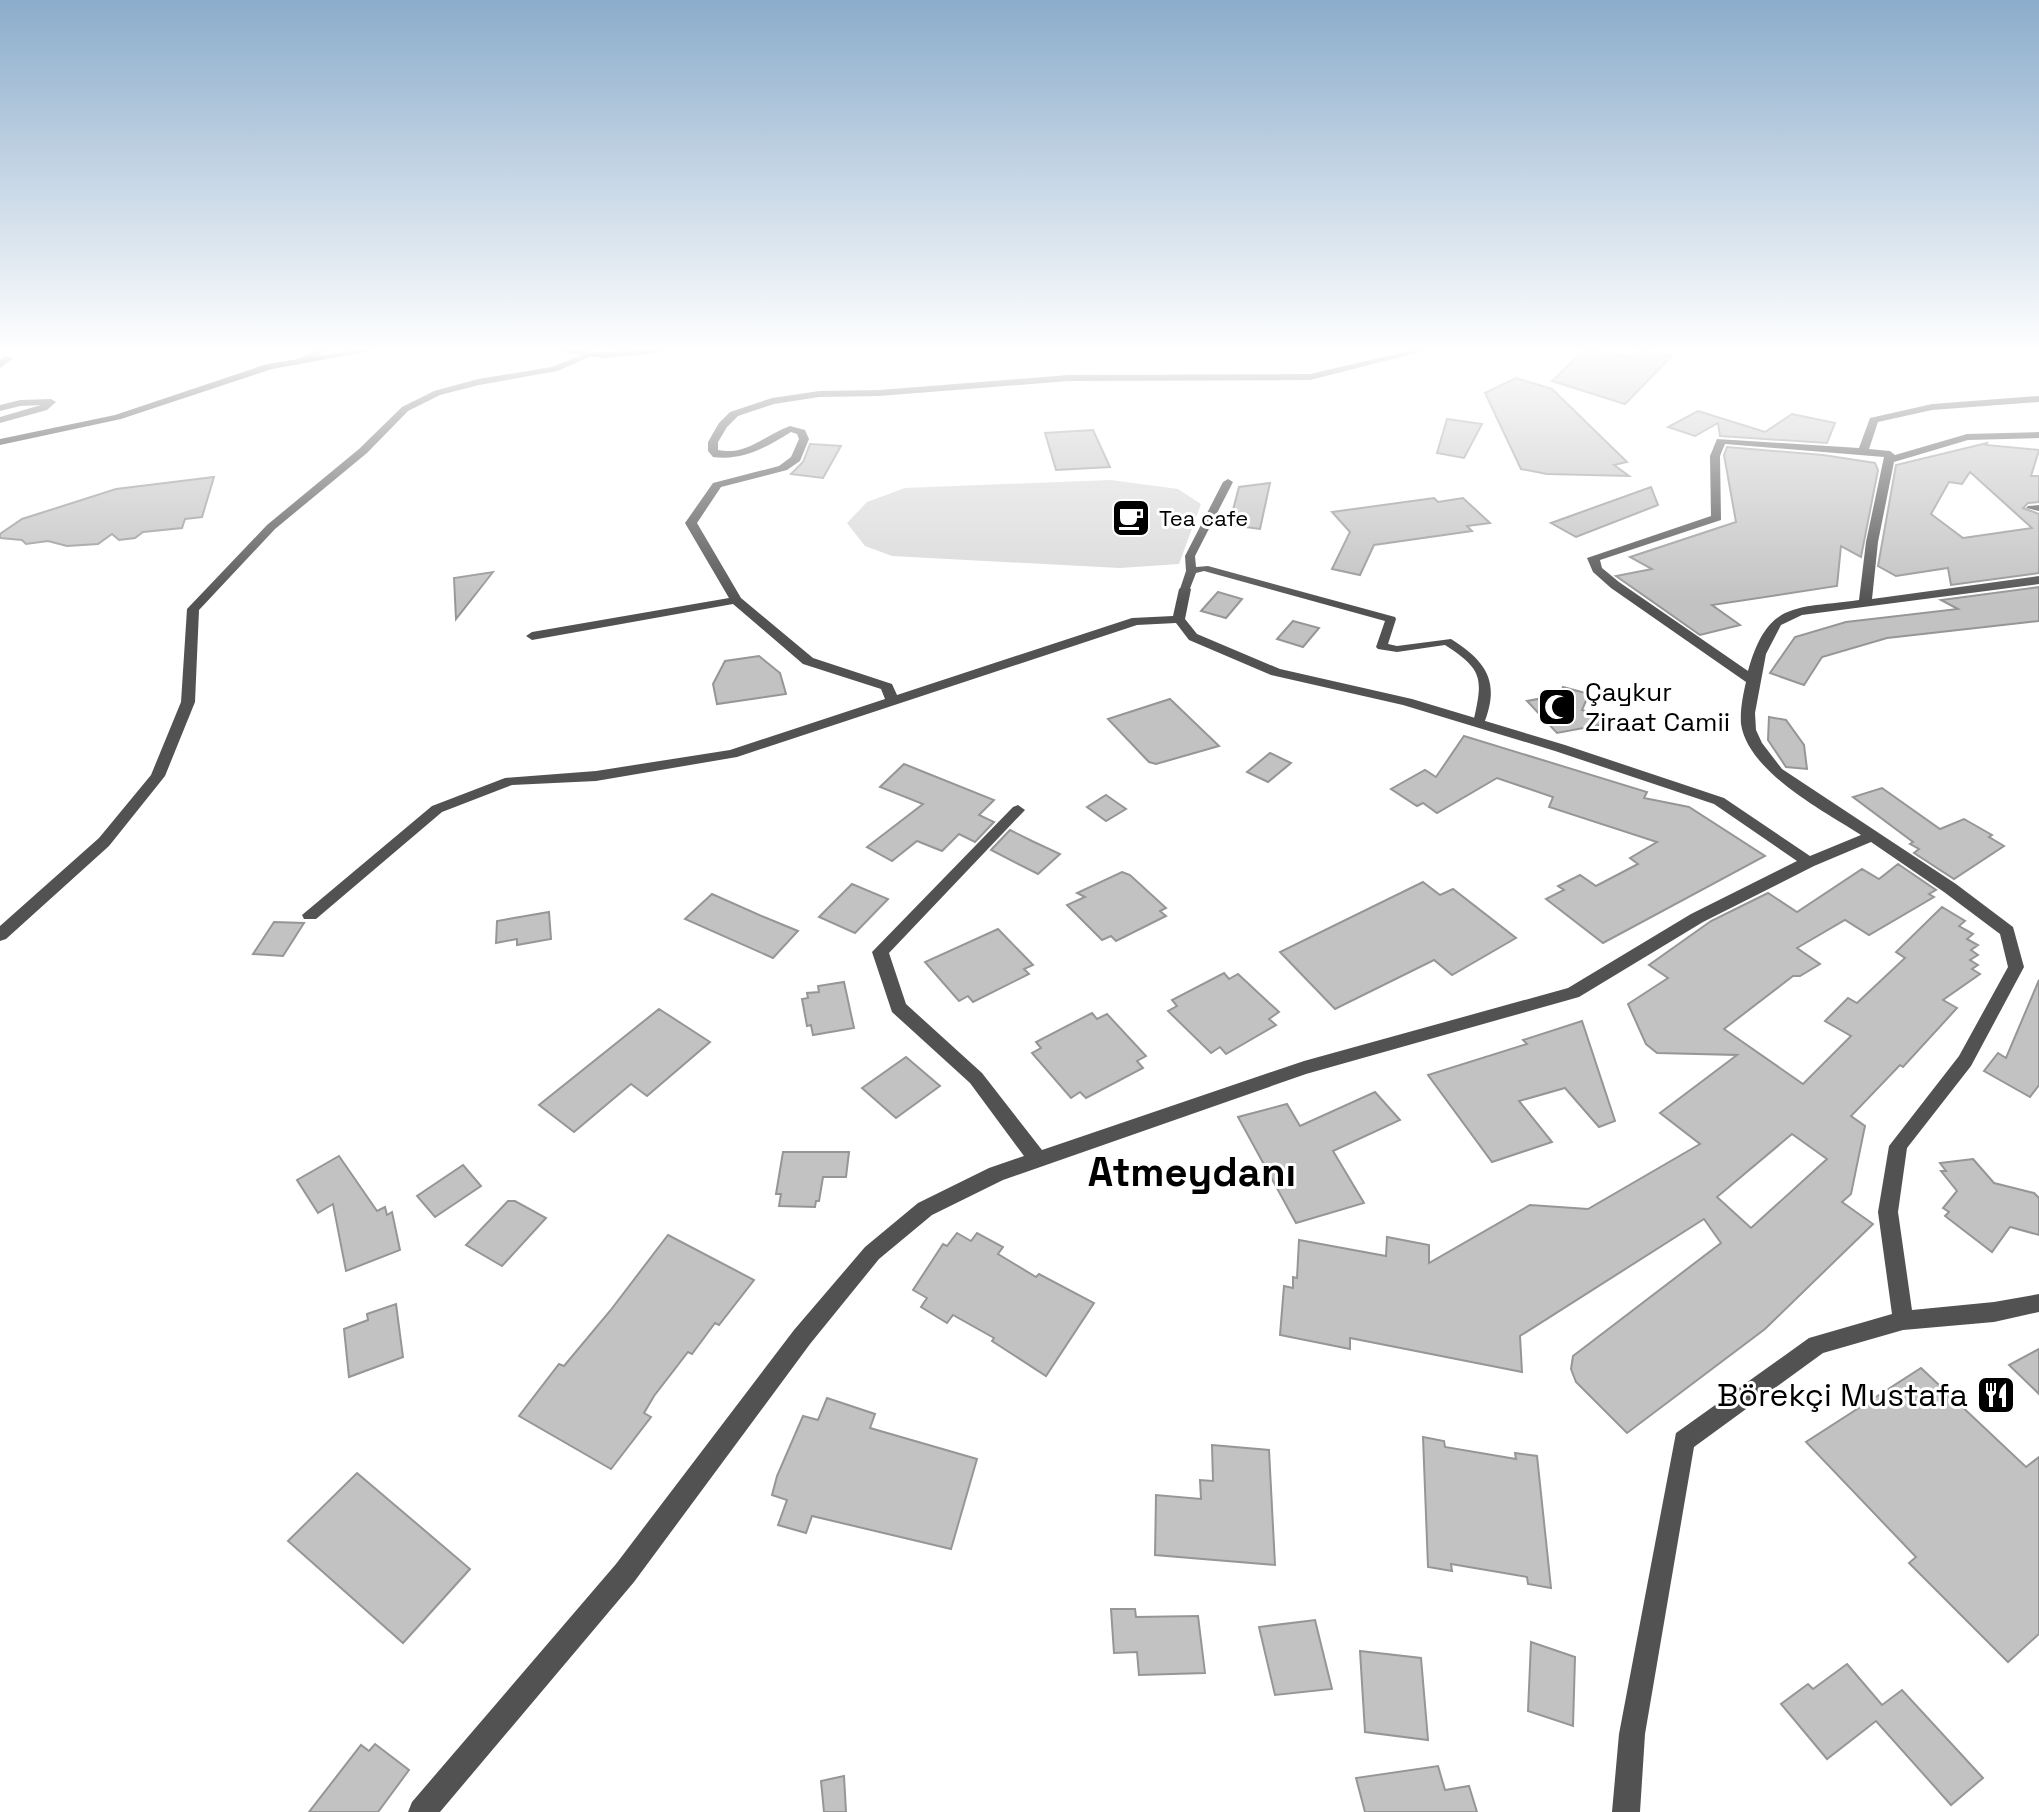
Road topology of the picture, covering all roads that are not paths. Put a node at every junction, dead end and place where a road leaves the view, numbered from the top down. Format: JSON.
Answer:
{"nodes":[{"id":1,"x":35,"y":435,"type":"edge"},
{"id":2,"x":379,"y":435,"type":"edge"},
{"id":3,"x":717,"y":435,"type":"edge"},
{"id":4,"x":780,"y":435,"type":"edge"},
{"id":5,"x":802,"y":435,"type":"edge"},
{"id":6,"x":1869,"y":435,"type":"edge"},
{"id":7,"x":2039,"y":435,"type":"edge"},
{"id":8,"x":0,"y":442,"type":"edge"},
{"id":9,"x":1863,"y":452,"type":"junction"},
{"id":10,"x":1889,"y":460,"type":"junction"},
{"id":11,"x":1228,"y":482,"type":"dead end"},
{"id":12,"x":1191,"y":571,"type":"junction"},
{"id":13,"x":2039,"y":580,"type":"edge"},
{"id":14,"x":1185,"y":589,"type":"joint"},
{"id":15,"x":736,"y":600,"type":"junction"},
{"id":16,"x":1865,"y":603,"type":"junction"},
{"id":17,"x":1179,"y":619,"type":"junction"},
{"id":18,"x":532,"y":636,"type":"dead end"},
{"id":19,"x":1754,"y":681,"type":"junction"},
{"id":20,"x":892,"y":701,"type":"junction"},
{"id":21,"x":1479,"y":723,"type":"junction"},
{"id":22,"x":1018,"y":810,"type":"dead end"},
{"id":23,"x":1873,"y":836,"type":"junction"},
{"id":24,"x":1809,"y":862,"type":"junction"},
{"id":25,"x":310,"y":915,"type":"dead end"},
{"id":26,"x":0,"y":935,"type":"edge"},
{"id":27,"x":1038,"y":1160,"type":"junction"},
{"id":28,"x":2039,"y":1303,"type":"edge"},
{"id":29,"x":1903,"y":1320,"type":"junction"},
{"id":30,"x":422,"y":1812,"type":"edge"},
{"id":31,"x":1626,"y":1812,"type":"edge"}],
"edges":[{"from":1,"to":8,"type":"street"},
{"from":2,"to":26,"type":"street"},
{"from":3,"to":4,"type":"street"},
{"from":5,"to":15,"type":"street"},
{"from":6,"to":9,"type":"street"},
{"from":7,"to":10,"type":"street"},
{"from":9,"to":10,"type":"street"},
{"from":9,"to":19,"type":"street"},
{"from":10,"to":16,"type":"street"},
{"from":11,"to":12,"type":"lane"},
{"from":12,"to":14,"type":"lane"},
{"from":12,"to":21,"type":"lane"},
{"from":13,"to":16,"type":"street"},
{"from":14,"to":17,"type":"street"},
{"from":15,"to":18,"type":"street"},
{"from":15,"to":20,"type":"street"},
{"from":16,"to":19,"type":"street"},
{"from":17,"to":20,"type":"street"},
{"from":17,"to":21,"type":"street"},
{"from":19,"to":23,"type":"street"},
{"from":20,"to":25,"type":"street"},
{"from":21,"to":24,"type":"street"},
{"from":22,"to":27,"type":"street"},
{"from":23,"to":24,"type":"street"},
{"from":23,"to":29,"type":"street"},
{"from":24,"to":27,"type":"street"},
{"from":27,"to":30,"type":"street"},
{"from":28,"to":29,"type":"street"},
{"from":29,"to":31,"type":"street"}]}
